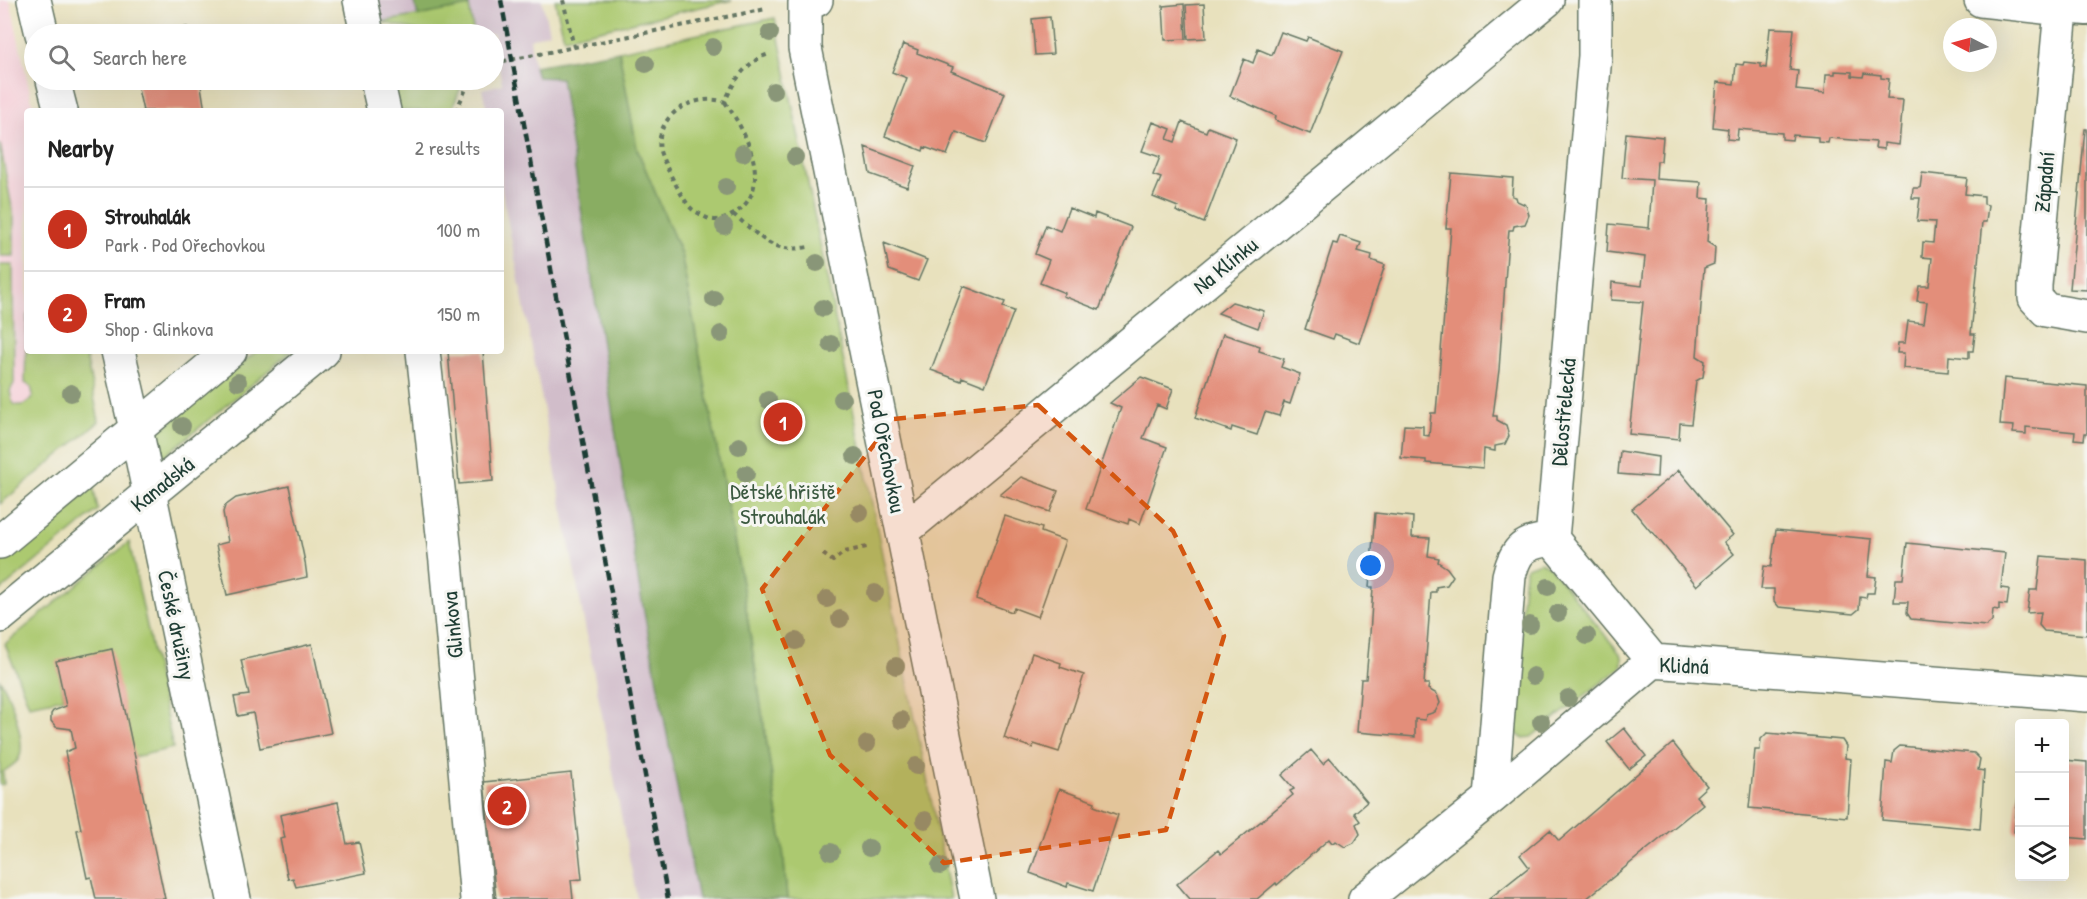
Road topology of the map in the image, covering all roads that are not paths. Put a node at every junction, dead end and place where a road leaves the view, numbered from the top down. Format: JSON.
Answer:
{"nodes":[{"id":1,"x":34,"y":0,"type":"edge"},
{"id":2,"x":360,"y":0,"type":"edge"},
{"id":3,"x":1547,"y":0,"type":"edge"},
{"id":4,"x":1595,"y":0,"type":"edge"},
{"id":5,"x":1982,"y":0,"type":"edge"},
{"id":6,"x":810,"y":1,"type":"edge"},
{"id":7,"x":2070,"y":7,"type":"edge"},
{"id":8,"x":40,"y":24,"type":"edge"},
{"id":9,"x":365,"y":24,"type":"edge"},
{"id":10,"x":56,"y":90,"type":"edge"},
{"id":11,"x":379,"y":90,"type":"edge"},
{"id":12,"x":60,"y":108,"type":"edge"},
{"id":13,"x":383,"y":108,"type":"edge"},
{"id":14,"x":2087,"y":317,"type":"edge"},
{"id":15,"x":119,"y":354,"type":"edge"},
{"id":16,"x":226,"y":354,"type":"edge"},
{"id":17,"x":319,"y":354,"type":"edge"},
{"id":18,"x":423,"y":354,"type":"edge"},
{"id":19,"x":136,"y":429,"type":"junction"},
{"id":20,"x":150,"y":495,"type":"junction"},
{"id":21,"x":903,"y":531,"type":"junction"},
{"id":22,"x":1552,"y":539,"type":"junction"},
{"id":23,"x":0,"y":542,"type":"edge"},
{"id":24,"x":0,"y":616,"type":"edge"},
{"id":25,"x":1653,"y":661,"type":"junction"},
{"id":26,"x":2087,"y":695,"type":"edge"},
{"id":27,"x":1491,"y":798,"type":"junction"},
{"id":28,"x":234,"y":899,"type":"edge"},
{"id":29,"x":477,"y":899,"type":"edge"},
{"id":30,"x":976,"y":899,"type":"edge"},
{"id":31,"x":1365,"y":899,"type":"edge"}],
"edges":[{"from":1,"to":8,"type":"street"},
{"from":2,"to":9,"type":"street"},
{"from":3,"to":21,"type":"street","name":"Na Klínku"},
{"from":4,"to":22,"type":"street","name":"Dělostřelecká"},
{"from":5,"to":7,"type":"street"},
{"from":6,"to":21,"type":"street","name":"Pod Ořechovkou"},
{"from":7,"to":14,"type":"street","name":"Západní"},
{"from":10,"to":12,"type":"street"},
{"from":11,"to":13,"type":"street"},
{"from":15,"to":19,"type":"street","name":"České družiny"},
{"from":16,"to":19,"type":"street"},
{"from":17,"to":20,"type":"street","name":"Kanadská"},
{"from":18,"to":29,"type":"street","name":"Glinkova"},
{"from":19,"to":20,"type":"street","name":"České družiny"},
{"from":19,"to":23,"type":"street"},
{"from":20,"to":24,"type":"street","name":"Kanadská"},
{"from":20,"to":28,"type":"street","name":"České družiny"},
{"from":21,"to":30,"type":"street","name":"Pod Ořechovkou"},
{"from":22,"to":25,"type":"street"},
{"from":22,"to":27,"type":"street"},
{"from":25,"to":26,"type":"street","name":"Klidná"},
{"from":25,"to":27,"type":"street","name":"Klidná"},
{"from":27,"to":31,"type":"street","name":"Klidná"}]}
